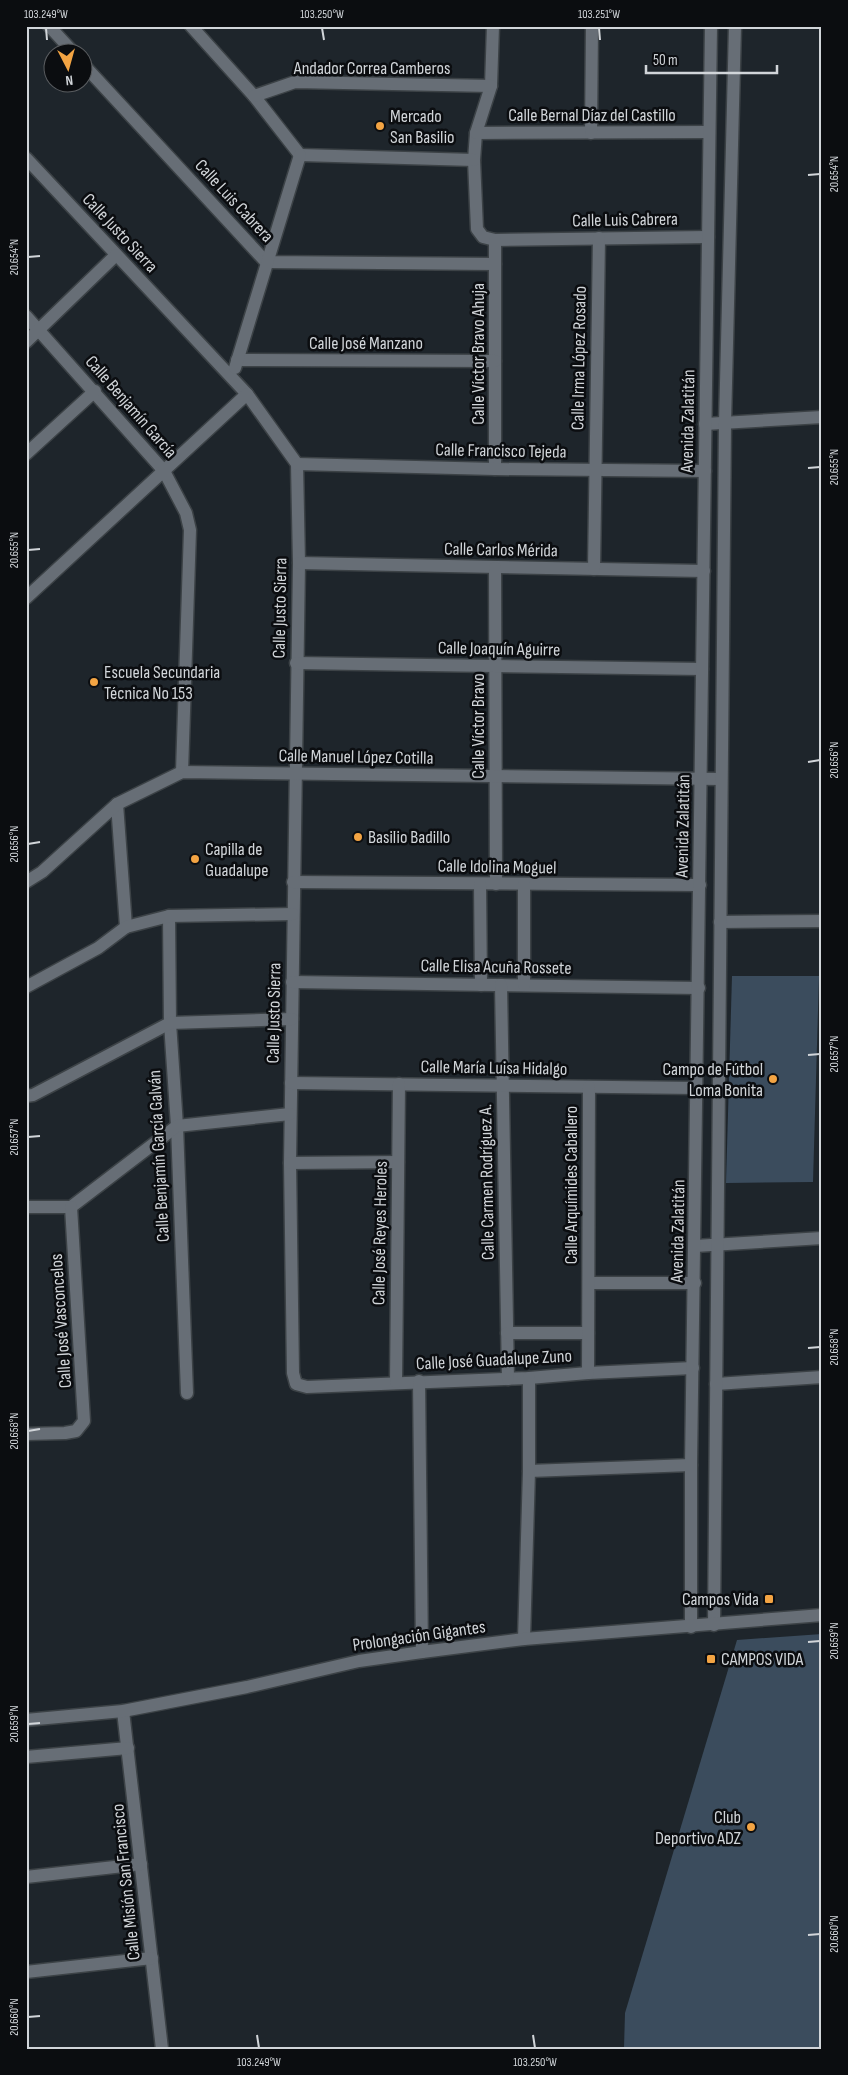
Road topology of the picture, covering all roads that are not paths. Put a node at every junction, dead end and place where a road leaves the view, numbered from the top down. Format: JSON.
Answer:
{"nodes":[{"id":1,"x":49,"y":26,"type":"edge"},
{"id":2,"x":493,"y":26,"type":"edge"},
{"id":3,"x":592,"y":26,"type":"edge"},
{"id":4,"x":711,"y":26,"type":"edge"},
{"id":5,"x":735,"y":26,"type":"edge"},
{"id":6,"x":191,"y":27,"type":"edge"},
{"id":7,"x":64,"y":42,"type":"edge"},
{"id":8,"x":92,"y":74,"type":"edge"},
{"id":9,"x":491,"y":86,"type":"junction"},
{"id":10,"x":254,"y":96,"type":"junction"},
{"id":11,"x":591,"y":132,"type":"junction"},
{"id":12,"x":709,"y":132,"type":"junction"},
{"id":13,"x":476,"y":133,"type":"junction"},
{"id":14,"x":300,"y":155,"type":"junction"},
{"id":15,"x":26,"y":158,"type":"edge"},
{"id":16,"x":474,"y":160,"type":"junction"},
{"id":17,"x":708,"y":237,"type":"junction"},
{"id":18,"x":489,"y":238,"type":"junction"},
{"id":19,"x":599,"y":238,"type":"junction"},
{"id":20,"x":116,"y":255,"type":"junction"},
{"id":21,"x":266,"y":262,"type":"junction"},
{"id":22,"x":495,"y":264,"type":"junction"},
{"id":23,"x":26,"y":316,"type":"edge"},
{"id":24,"x":38,"y":330,"type":"junction"},
{"id":25,"x":26,"y":342,"type":"edge"},
{"id":26,"x":237,"y":360,"type":"junction"},
{"id":27,"x":495,"y":361,"type":"junction"},
{"id":28,"x":232,"y":378,"type":"junction"},
{"id":29,"x":95,"y":391,"type":"junction"},
{"id":30,"x":247,"y":394,"type":"junction"},
{"id":31,"x":822,"y":417,"type":"edge"},
{"id":32,"x":725,"y":423,"type":"junction"},
{"id":33,"x":705,"y":424,"type":"junction"},
{"id":34,"x":26,"y":454,"type":"edge"},
{"id":35,"x":298,"y":464,"type":"junction"},
{"id":36,"x":495,"y":469,"type":"junction"},
{"id":37,"x":164,"y":470,"type":"junction"},
{"id":38,"x":595,"y":470,"type":"junction"},
{"id":39,"x":705,"y":471,"type":"junction"},
{"id":40,"x":299,"y":564,"type":"junction"},
{"id":41,"x":495,"y":568,"type":"junction"},
{"id":42,"x":594,"y":569,"type":"junction"},
{"id":43,"x":704,"y":571,"type":"junction"},
{"id":44,"x":26,"y":598,"type":"edge"},
{"id":45,"x":296,"y":664,"type":"junction"},
{"id":46,"x":496,"y":666,"type":"junction"},
{"id":47,"x":702,"y":669,"type":"junction"},
{"id":48,"x":182,"y":772,"type":"junction"},
{"id":49,"x":295,"y":774,"type":"junction"},
{"id":50,"x":496,"y":777,"type":"junction"},
{"id":51,"x":702,"y":779,"type":"junction"},
{"id":52,"x":721,"y":779,"type":"junction"},
{"id":53,"x":117,"y":804,"type":"junction"},
{"id":54,"x":26,"y":882,"type":"edge"},
{"id":55,"x":294,"y":882,"type":"junction"},
{"id":56,"x":480,"y":884,"type":"junction"},
{"id":57,"x":496,"y":884,"type":"junction"},
{"id":58,"x":524,"y":884,"type":"junction"},
{"id":59,"x":700,"y":885,"type":"junction"},
{"id":60,"x":293,"y":914,"type":"junction"},
{"id":61,"x":169,"y":916,"type":"junction"},
{"id":62,"x":822,"y":921,"type":"edge"},
{"id":63,"x":720,"y":922,"type":"junction"},
{"id":64,"x":126,"y":927,"type":"junction"},
{"id":65,"x":292,"y":982,"type":"junction"},
{"id":66,"x":482,"y":985,"type":"junction"},
{"id":67,"x":501,"y":985,"type":"junction"},
{"id":68,"x":524,"y":985,"type":"junction"},
{"id":69,"x":26,"y":987,"type":"edge"},
{"id":70,"x":699,"y":988,"type":"junction"},
{"id":71,"x":292,"y":1019,"type":"junction"},
{"id":72,"x":170,"y":1023,"type":"junction"},
{"id":73,"x":291,"y":1083,"type":"junction"},
{"id":74,"x":399,"y":1084,"type":"junction"},
{"id":75,"x":503,"y":1085,"type":"junction"},
{"id":76,"x":589,"y":1087,"type":"junction"},
{"id":77,"x":697,"y":1088,"type":"junction"},
{"id":78,"x":26,"y":1096,"type":"edge"},
{"id":79,"x":290,"y":1114,"type":"junction"},
{"id":80,"x":177,"y":1126,"type":"junction"},
{"id":81,"x":398,"y":1162,"type":"junction"},
{"id":82,"x":290,"y":1163,"type":"junction"},
{"id":83,"x":26,"y":1207,"type":"edge"},
{"id":84,"x":71,"y":1207,"type":"junction"},
{"id":85,"x":822,"y":1238,"type":"edge"},
{"id":86,"x":717,"y":1245,"type":"junction"},
{"id":87,"x":695,"y":1246,"type":"junction"},
{"id":88,"x":588,"y":1283,"type":"junction"},
{"id":89,"x":695,"y":1283,"type":"junction"},
{"id":90,"x":507,"y":1333,"type":"junction"},
{"id":91,"x":588,"y":1333,"type":"junction"},
{"id":92,"x":693,"y":1368,"type":"junction"},
{"id":93,"x":588,"y":1373,"type":"junction"},
{"id":94,"x":822,"y":1377,"type":"edge"},
{"id":95,"x":529,"y":1378,"type":"junction"},
{"id":96,"x":508,"y":1379,"type":"junction"},
{"id":97,"x":419,"y":1381,"type":"junction"},
{"id":98,"x":396,"y":1382,"type":"junction"},
{"id":99,"x":296,"y":1384,"type":"joint"},
{"id":100,"x":716,"y":1384,"type":"junction"},
{"id":101,"x":187,"y":1394,"type":"dead end"},
{"id":102,"x":26,"y":1434,"type":"edge"},
{"id":103,"x":691,"y":1466,"type":"junction"},
{"id":104,"x":529,"y":1471,"type":"junction"},
{"id":105,"x":822,"y":1615,"type":"edge"},
{"id":106,"x":714,"y":1625,"type":"junction"},
{"id":107,"x":691,"y":1627,"type":"junction"},
{"id":108,"x":524,"y":1639,"type":"junction"},
{"id":109,"x":422,"y":1652,"type":"junction"},
{"id":110,"x":123,"y":1711,"type":"junction"},
{"id":111,"x":26,"y":1720,"type":"edge"},
{"id":112,"x":128,"y":1748,"type":"junction"},
{"id":113,"x":26,"y":1757,"type":"edge"},
{"id":114,"x":141,"y":1864,"type":"junction"},
{"id":115,"x":26,"y":1877,"type":"edge"},
{"id":116,"x":152,"y":1958,"type":"junction"},
{"id":117,"x":26,"y":1972,"type":"edge"},
{"id":118,"x":162,"y":2049,"type":"edge"}],
"edges":[{"from":1,"to":7,"type":"street"},
{"from":2,"to":9,"type":"street","name":"Calle Víctor Bravo Ahuja"},
{"from":3,"to":11,"type":"street"},
{"from":4,"to":12,"type":"street","name":"Avenida Zalatitán"},
{"from":5,"to":32,"type":"street","name":"Avenida Zalatitán"},
{"from":6,"to":10,"type":"street"},
{"from":8,"to":21,"type":"street","name":"Calle Luis Cabrera"},
{"from":9,"to":10,"type":"street","name":"Andador Correa Camberos"},
{"from":9,"to":13,"type":"street","name":"Calle Víctor Bravo Ahuja"},
{"from":10,"to":14,"type":"street"},
{"from":11,"to":12,"type":"street","name":"Calle Bernal Díaz del Castillo"},
{"from":11,"to":13,"type":"street","name":"Calle Bernal Díaz del Castillo"},
{"from":12,"to":17,"type":"street","name":"Avenida Zalatitán"},
{"from":13,"to":16,"type":"street","name":"Calle Víctor Bravo Ahuja"},
{"from":14,"to":16,"type":"street"},
{"from":14,"to":21,"type":"street"},
{"from":15,"to":20,"type":"street","name":"Calle Justo Sierra"},
{"from":16,"to":18,"type":"street","name":"Calle Víctor Bravo Ahuja"},
{"from":17,"to":19,"type":"street","name":"Calle Luis Cabrera"},
{"from":17,"to":33,"type":"street","name":"Avenida Zalatitán"},
{"from":18,"to":19,"type":"street","name":"Calle Luis Cabrera"},
{"from":18,"to":22,"type":"street","name":"Calle Víctor Bravo Ahuja"},
{"from":19,"to":38,"type":"street","name":"Calle Irma López Rosado"},
{"from":20,"to":24,"type":"street"},
{"from":20,"to":28,"type":"street","name":"Calle Justo Sierra"},
{"from":21,"to":22,"type":"street","name":"Calle Luis Cabrera"},
{"from":21,"to":26,"type":"street"},
{"from":22,"to":27,"type":"street","name":"Calle Víctor Bravo Ahuja"},
{"from":23,"to":24,"type":"street","name":"Calle Benjamín García"},
{"from":24,"to":25,"type":"street"},
{"from":24,"to":29,"type":"street","name":"Calle Benjamín García"},
{"from":26,"to":27,"type":"street","name":"Calle José Manzano"},
{"from":26,"to":28,"type":"street"},
{"from":27,"to":36,"type":"street","name":"Calle Víctor Bravo Ahuja"},
{"from":28,"to":30,"type":"street","name":"Calle Justo Sierra"},
{"from":29,"to":34,"type":"street"},
{"from":29,"to":37,"type":"street","name":"Calle Benjamín García"},
{"from":30,"to":35,"type":"street","name":"Calle Justo Sierra"},
{"from":30,"to":37,"type":"street"},
{"from":31,"to":32,"type":"street"},
{"from":32,"to":33,"type":"street"},
{"from":32,"to":52,"type":"street","name":"Avenida Zalatitán"},
{"from":33,"to":39,"type":"street","name":"Avenida Zalatitán"},
{"from":35,"to":36,"type":"street","name":"Calle Francisco Tejeda"},
{"from":35,"to":40,"type":"street","name":"Calle Justo Sierra"},
{"from":36,"to":38,"type":"street","name":"Calle Francisco Tejeda"},
{"from":37,"to":44,"type":"street"},
{"from":37,"to":48,"type":"street","name":"Calle Benjamín García"},
{"from":38,"to":39,"type":"street","name":"Calle Francisco Tejeda"},
{"from":38,"to":42,"type":"street","name":"Calle Irma López Rosado"},
{"from":39,"to":43,"type":"street","name":"Avenida Zalatitán"},
{"from":40,"to":41,"type":"street","name":"Calle Carlos Mérida"},
{"from":40,"to":45,"type":"street","name":"Calle Justo Sierra"},
{"from":41,"to":42,"type":"street","name":"Calle Carlos Mérida"},
{"from":41,"to":46,"type":"street","name":"Calle Víctor Bravo"},
{"from":42,"to":43,"type":"street","name":"Calle Carlos Mérida"},
{"from":43,"to":47,"type":"street","name":"Avenida Zalatitán"},
{"from":45,"to":46,"type":"street","name":"Calle Joaquín Aguirre"},
{"from":45,"to":49,"type":"street","name":"Calle Justo Sierra"},
{"from":46,"to":47,"type":"street","name":"Calle Joaquín Aguirre"},
{"from":46,"to":50,"type":"street","name":"Calle Víctor Bravo"},
{"from":47,"to":51,"type":"street","name":"Avenida Zalatitán"},
{"from":48,"to":49,"type":"street","name":"Calle Manuel López Cotilla"},
{"from":48,"to":53,"type":"street","name":"Calle Manuel López Cotilla"},
{"from":49,"to":50,"type":"street","name":"Calle Manuel López Cotilla"},
{"from":49,"to":55,"type":"street","name":"Calle Justo Sierra"},
{"from":50,"to":51,"type":"street","name":"Calle Manuel López Cotilla"},
{"from":50,"to":57,"type":"street","name":"Calle Víctor Bravo"},
{"from":51,"to":52,"type":"street","name":"Calle Manuel López Cotilla"},
{"from":51,"to":59,"type":"street","name":"Avenida Zalatitán"},
{"from":52,"to":63,"type":"street","name":"Avenida Zalatitán"},
{"from":53,"to":54,"type":"street","name":"Calle Manuel López Cotilla"},
{"from":53,"to":64,"type":"street"},
{"from":55,"to":56,"type":"street","name":"Calle Idolina Moguel"},
{"from":55,"to":60,"type":"street","name":"Calle Justo Sierra"},
{"from":56,"to":57,"type":"street","name":"Calle Idolina Moguel"},
{"from":56,"to":66,"type":"street"},
{"from":57,"to":58,"type":"street","name":"Calle Idolina Moguel"},
{"from":58,"to":59,"type":"street","name":"Calle Idolina Moguel"},
{"from":58,"to":68,"type":"street"},
{"from":59,"to":70,"type":"street","name":"Avenida Zalatitán"},
{"from":60,"to":61,"type":"street"},
{"from":60,"to":65,"type":"street","name":"Calle Justo Sierra"},
{"from":61,"to":64,"type":"street"},
{"from":61,"to":72,"type":"street","name":"Calle Benjamín García Galván"},
{"from":62,"to":63,"type":"street"},
{"from":63,"to":86,"type":"street","name":"Avenida Zalatitán"},
{"from":64,"to":69,"type":"street"},
{"from":65,"to":66,"type":"street","name":"Calle Elisa Acuña Rossete"},
{"from":65,"to":71,"type":"street","name":"Calle Justo Sierra"},
{"from":66,"to":67,"type":"street","name":"Calle Elisa Acuña Rossete"},
{"from":67,"to":68,"type":"street","name":"Calle Elisa Acuña Rossete"},
{"from":67,"to":75,"type":"street","name":"Calle Carmen Rodríguez A."},
{"from":68,"to":70,"type":"street","name":"Calle Elisa Acuña Rossete"},
{"from":70,"to":77,"type":"street","name":"Avenida Zalatitán"},
{"from":71,"to":72,"type":"street"},
{"from":71,"to":73,"type":"street","name":"Calle Justo Sierra"},
{"from":72,"to":78,"type":"street"},
{"from":72,"to":80,"type":"street","name":"Calle Benjamín García Galván"},
{"from":73,"to":74,"type":"street","name":"Calle María Luisa Hidalgo"},
{"from":73,"to":79,"type":"street","name":"Calle Justo Sierra"},
{"from":74,"to":75,"type":"street","name":"Calle María Luisa Hidalgo"},
{"from":74,"to":81,"type":"street","name":"Calle José Reyes Heroles"},
{"from":75,"to":76,"type":"street","name":"Calle María Luisa Hidalgo"},
{"from":75,"to":90,"type":"street","name":"Calle Carmen Rodríguez A."},
{"from":76,"to":77,"type":"street","name":"Calle María Luisa Hidalgo"},
{"from":76,"to":88,"type":"street","name":"Calle Arquímides Caballero"},
{"from":77,"to":87,"type":"street","name":"Avenida Zalatitán"},
{"from":79,"to":80,"type":"street"},
{"from":79,"to":82,"type":"street","name":"Calle Justo Sierra"},
{"from":80,"to":84,"type":"street"},
{"from":80,"to":101,"type":"street","name":"Calle Benjamín García Galván"},
{"from":81,"to":82,"type":"street"},
{"from":81,"to":98,"type":"street","name":"Calle José Reyes Heroles"},
{"from":82,"to":99,"type":"street","name":"Calle Justo Sierra"},
{"from":83,"to":84,"type":"street"},
{"from":84,"to":102,"type":"street","name":"Calle José Vasconcelos"},
{"from":85,"to":86,"type":"street"},
{"from":86,"to":87,"type":"street"},
{"from":86,"to":100,"type":"street","name":"Avenida Zalatitán"},
{"from":87,"to":89,"type":"street","name":"Avenida Zalatitán"},
{"from":88,"to":89,"type":"street","name":"Calle Arquímides Caballero"},
{"from":88,"to":91,"type":"street","name":"Calle Arquímides Caballero"},
{"from":89,"to":92,"type":"street","name":"Avenida Zalatitán"},
{"from":90,"to":91,"type":"street"},
{"from":90,"to":96,"type":"street","name":"Calle Carmen Rodríguez A."},
{"from":91,"to":93,"type":"street","name":"Calle Arquímides Caballero"},
{"from":92,"to":93,"type":"street","name":"Calle José Guadalupe Zuno"},
{"from":92,"to":103,"type":"street","name":"Avenida Zalatitán"},
{"from":93,"to":95,"type":"street","name":"Calle José Guadalupe Zuno"},
{"from":94,"to":100,"type":"street"},
{"from":95,"to":96,"type":"street","name":"Calle José Guadalupe Zuno"},
{"from":95,"to":104,"type":"street"},
{"from":96,"to":97,"type":"street","name":"Calle José Guadalupe Zuno"},
{"from":97,"to":98,"type":"street","name":"Calle José Guadalupe Zuno"},
{"from":97,"to":109,"type":"street"},
{"from":98,"to":99,"type":"street","name":"Calle José Guadalupe Zuno"},
{"from":100,"to":106,"type":"street","name":"Avenida Zalatitán"},
{"from":103,"to":104,"type":"street"},
{"from":103,"to":107,"type":"street","name":"Avenida Zalatitán"},
{"from":104,"to":108,"type":"street"},
{"from":105,"to":106,"type":"street","name":"Prolongación Gigantes"},
{"from":106,"to":107,"type":"street","name":"Prolongación Gigantes"},
{"from":107,"to":108,"type":"street","name":"Prolongación Gigantes"},
{"from":108,"to":109,"type":"street","name":"Prolongación Gigantes"},
{"from":109,"to":110,"type":"street","name":"Prolongación Gigantes"},
{"from":110,"to":111,"type":"street","name":"Prolongación Gigantes"},
{"from":110,"to":112,"type":"street","name":"Calle Misión San Francisco"},
{"from":112,"to":113,"type":"street"},
{"from":112,"to":114,"type":"street","name":"Calle Misión San Francisco"},
{"from":114,"to":115,"type":"street"},
{"from":114,"to":116,"type":"street","name":"Calle Misión San Francisco"},
{"from":116,"to":117,"type":"street"},
{"from":116,"to":118,"type":"street","name":"Calle Misión San Francisco"}]}
